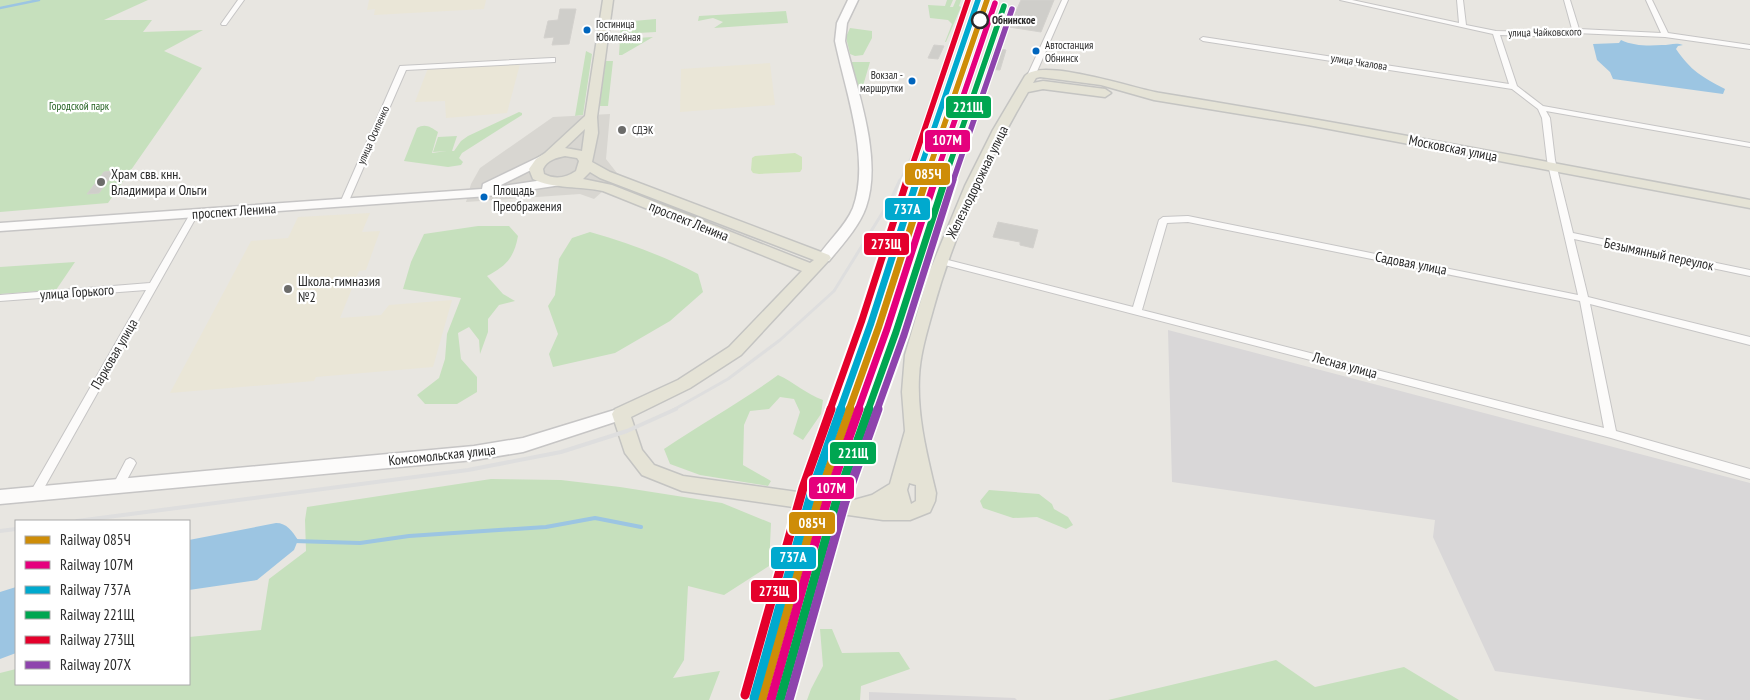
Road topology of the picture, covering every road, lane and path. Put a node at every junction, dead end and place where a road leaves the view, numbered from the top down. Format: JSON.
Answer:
{"nodes":[{"id":1,"x":241,"y":0,"type":"edge"},
{"id":2,"x":608,"y":0,"type":"edge"},
{"id":3,"x":853,"y":0,"type":"edge"},
{"id":4,"x":1065,"y":0,"type":"edge"},
{"id":5,"x":1343,"y":0,"type":"edge"},
{"id":6,"x":1460,"y":0,"type":"edge"},
{"id":7,"x":1567,"y":0,"type":"edge"},
{"id":8,"x":1649,"y":0,"type":"edge"},
{"id":9,"x":1356,"y":1,"type":"edge"},
{"id":10,"x":224,"y":24,"type":"dead end"},
{"id":11,"x":1463,"y":25,"type":"junction"},
{"id":12,"x":1576,"y":31,"type":"junction"},
{"id":13,"x":1496,"y":33,"type":"junction"},
{"id":14,"x":1665,"y":36,"type":"junction"},
{"id":15,"x":1203,"y":38,"type":"dead end"},
{"id":16,"x":1750,"y":47,"type":"edge"},
{"id":17,"x":552,"y":60,"type":"dead end"},
{"id":18,"x":1039,"y":75,"type":"junction"},
{"id":19,"x":1514,"y":87,"type":"junction"},
{"id":20,"x":1023,"y":89,"type":"joint"},
{"id":21,"x":1541,"y":108,"type":"junction"},
{"id":22,"x":592,"y":117,"type":"junction"},
{"id":23,"x":1750,"y":145,"type":"edge"},
{"id":24,"x":545,"y":158,"type":"junction"},
{"id":25,"x":586,"y":163,"type":"junction"},
{"id":26,"x":1553,"y":167,"type":"junction"},
{"id":27,"x":560,"y":182,"type":"junction"},
{"id":28,"x":469,"y":193,"type":"junction"},
{"id":29,"x":344,"y":203,"type":"junction"},
{"id":30,"x":1750,"y":204,"type":"edge"},
{"id":31,"x":194,"y":214,"type":"junction"},
{"id":32,"x":0,"y":227,"type":"edge"},
{"id":33,"x":1568,"y":235,"type":"junction"},
{"id":34,"x":940,"y":261,"type":"junction"},
{"id":35,"x":819,"y":264,"type":"junction"},
{"id":36,"x":1750,"y":273,"type":"edge"},
{"id":37,"x":153,"y":286,"type":"junction"},
{"id":38,"x":0,"y":298,"type":"edge"},
{"id":39,"x":1584,"y":298,"type":"junction"},
{"id":40,"x":1137,"y":311,"type":"junction"},
{"id":41,"x":1750,"y":340,"type":"edge"},
{"id":42,"x":621,"y":414,"type":"junction"},
{"id":43,"x":913,"y":432,"type":"junction"},
{"id":44,"x":1612,"y":434,"type":"junction"},
{"id":45,"x":130,"y":462,"type":"dead end"},
{"id":46,"x":1750,"y":474,"type":"edge"},
{"id":47,"x":924,"y":481,"type":"junction"},
{"id":48,"x":898,"y":485,"type":"junction"},
{"id":49,"x":118,"y":486,"type":"junction"},
{"id":50,"x":35,"y":494,"type":"junction"},
{"id":51,"x":0,"y":497,"type":"edge"},
{"id":52,"x":854,"y":507,"type":"junction"},
{"id":53,"x":906,"y":512,"type":"junction"}],
"edges":[{"from":1,"to":10,"type":"street"},
{"from":2,"to":22,"type":"main road"},
{"from":3,"to":35,"type":"street"},
{"from":4,"to":18,"type":"street"},
{"from":5,"to":9,"type":"street","name":"улица Чайковского"},
{"from":6,"to":11,"type":"street"},
{"from":7,"to":12,"type":"street"},
{"from":8,"to":14,"type":"street"},
{"from":9,"to":11,"type":"street","name":"улица Чайковского"},
{"from":11,"to":13,"type":"street","name":"улица Чайковского"},
{"from":12,"to":13,"type":"street","name":"улица Чайковского"},
{"from":12,"to":14,"type":"street","name":"улица Чайковского"},
{"from":13,"to":19,"type":"street"},
{"from":14,"to":16,"type":"street","name":"улица Чайковского"},
{"from":15,"to":19,"type":"street","name":"улица Чкалова"},
{"from":17,"to":29,"type":"street","name":"улица Осипенко"},
{"from":18,"to":20,"type":"main road","name":"Московская улица"},
{"from":18,"to":26,"type":"main road","name":"Московская улица"},
{"from":19,"to":21,"type":"street"},
{"from":20,"to":34,"type":"main road","name":"Железнодорожная улица"},
{"from":21,"to":23,"type":"street"},
{"from":21,"to":26,"type":"street"},
{"from":22,"to":24,"type":"main road","name":"проспект Ленина"},
{"from":22,"to":25,"type":"main road"},
{"from":24,"to":25,"type":"main road","name":"проспект Ленина"},
{"from":24,"to":27,"type":"main road"},
{"from":24,"to":28,"type":"street","name":"проспект Ленина"},
{"from":25,"to":27,"type":"main road"},
{"from":25,"to":35,"type":"main road","name":"проспект Ленина"},
{"from":26,"to":30,"type":"main road","name":"Московская улица"},
{"from":26,"to":33,"type":"street"},
{"from":27,"to":28,"type":"street","name":"проспект Ленина"},
{"from":27,"to":35,"type":"main road","name":"проспект Ленина"},
{"from":28,"to":29,"type":"street","name":"проспект Ленина"},
{"from":29,"to":31,"type":"street","name":"проспект Ленина"},
{"from":31,"to":32,"type":"street","name":"проспект Ленина"},
{"from":31,"to":37,"type":"street","name":"Парковая улица"},
{"from":33,"to":36,"type":"street","name":"Безымянный переулок"},
{"from":33,"to":39,"type":"street"},
{"from":34,"to":40,"type":"street","name":"Лесная улица"},
{"from":34,"to":43,"type":"main road","name":"Железнодорожная улица"},
{"from":35,"to":42,"type":"main road","name":"Комсомольская улица"},
{"from":37,"to":38,"type":"street","name":"улица Горького"},
{"from":37,"to":50,"type":"street","name":"Парковая улица"},
{"from":39,"to":40,"type":"street","name":"Садовая улица"},
{"from":39,"to":41,"type":"street","name":"Садовая улица"},
{"from":39,"to":44,"type":"street"},
{"from":40,"to":44,"type":"street","name":"Лесная улица"},
{"from":42,"to":49,"type":"street","name":"Комсомольская улица"},
{"from":42,"to":52,"type":"main road"},
{"from":43,"to":47,"type":"main road"},
{"from":43,"to":48,"type":"main road"},
{"from":44,"to":46,"type":"street","name":"Лесная улица"},
{"from":45,"to":49,"type":"street"},
{"from":47,"to":48,"type":"main road"},
{"from":47,"to":53,"type":"main road"},
{"from":48,"to":52,"type":"main road"},
{"from":48,"to":53,"type":"main road"},
{"from":49,"to":50,"type":"street","name":"Комсомольская улица"},
{"from":50,"to":51,"type":"street","name":"Комсомольская улица"},
{"from":52,"to":53,"type":"main road"}]}
